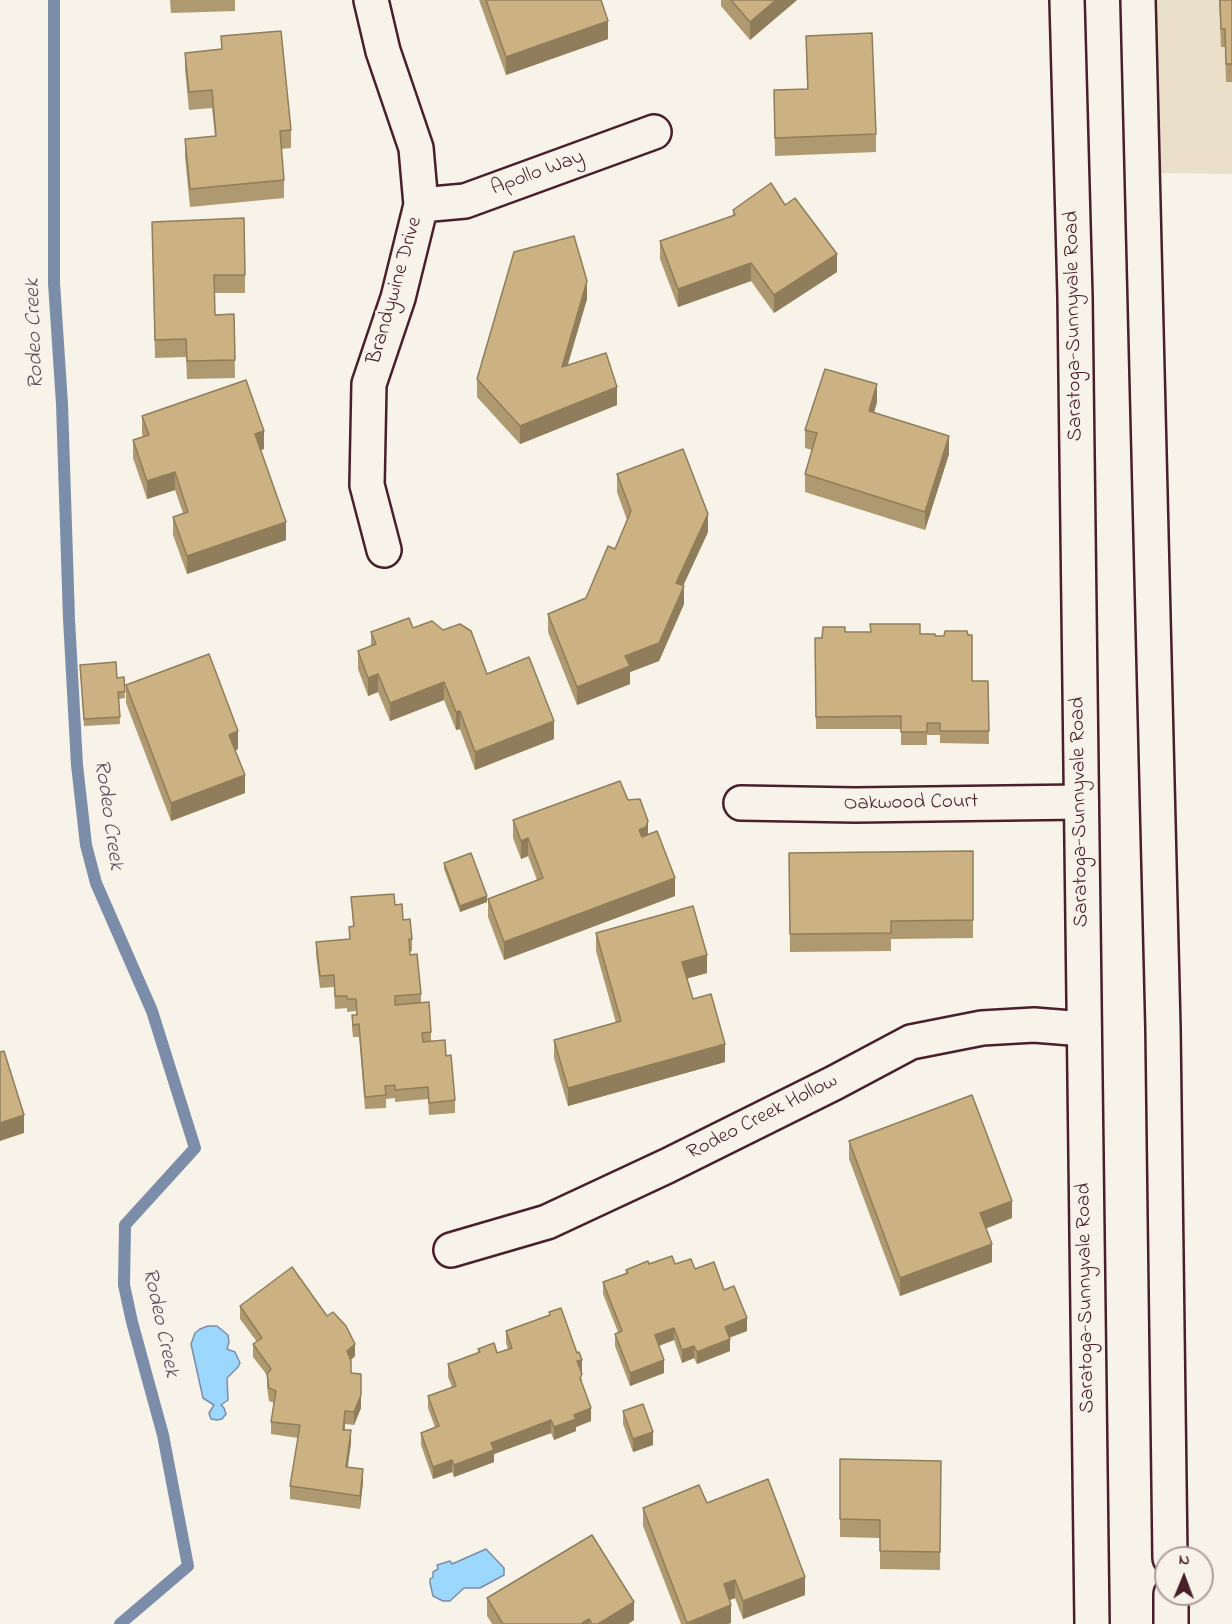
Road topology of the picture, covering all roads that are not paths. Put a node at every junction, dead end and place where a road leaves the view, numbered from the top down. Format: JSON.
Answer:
{"nodes":[{"id":1,"x":371,"y":0,"type":"edge"},
{"id":2,"x":1067,"y":0,"type":"edge"},
{"id":3,"x":1138,"y":0,"type":"edge"},
{"id":4,"x":654,"y":132,"type":"dead end"},
{"id":5,"x":421,"y":205,"type":"junction"},
{"id":6,"x":384,"y":550,"type":"dead end"},
{"id":7,"x":1081,"y":802,"type":"junction"},
{"id":8,"x":741,"y":803,"type":"dead end"},
{"id":9,"x":1084,"y":1029,"type":"junction"},
{"id":10,"x":451,"y":1250,"type":"dead end"},
{"id":11,"x":1170,"y":1546,"type":"edge"},
{"id":12,"x":1171,"y":1606,"type":"edge"},
{"id":13,"x":1092,"y":1624,"type":"edge"},
{"id":14,"x":1171,"y":1624,"type":"edge"}],
"edges":[{"from":1,"to":5,"type":"main road","name":"Brandywine Drive"},
{"from":2,"to":7,"type":"main road","name":"Saratoga-Sunnyvale Road"},
{"from":3,"to":11,"type":"main road"},
{"from":4,"to":5,"type":"main road","name":"Apollo Way"},
{"from":5,"to":6,"type":"main road","name":"Brandywine Drive"},
{"from":7,"to":8,"type":"main road","name":"Oakwood Court"},
{"from":7,"to":9,"type":"main road","name":"Saratoga-Sunnyvale Road"},
{"from":9,"to":10,"type":"main road","name":"Rodeo Creek Hollow"},
{"from":9,"to":13,"type":"main road","name":"Saratoga-Sunnyvale Road"},
{"from":12,"to":14,"type":"main road"}]}
